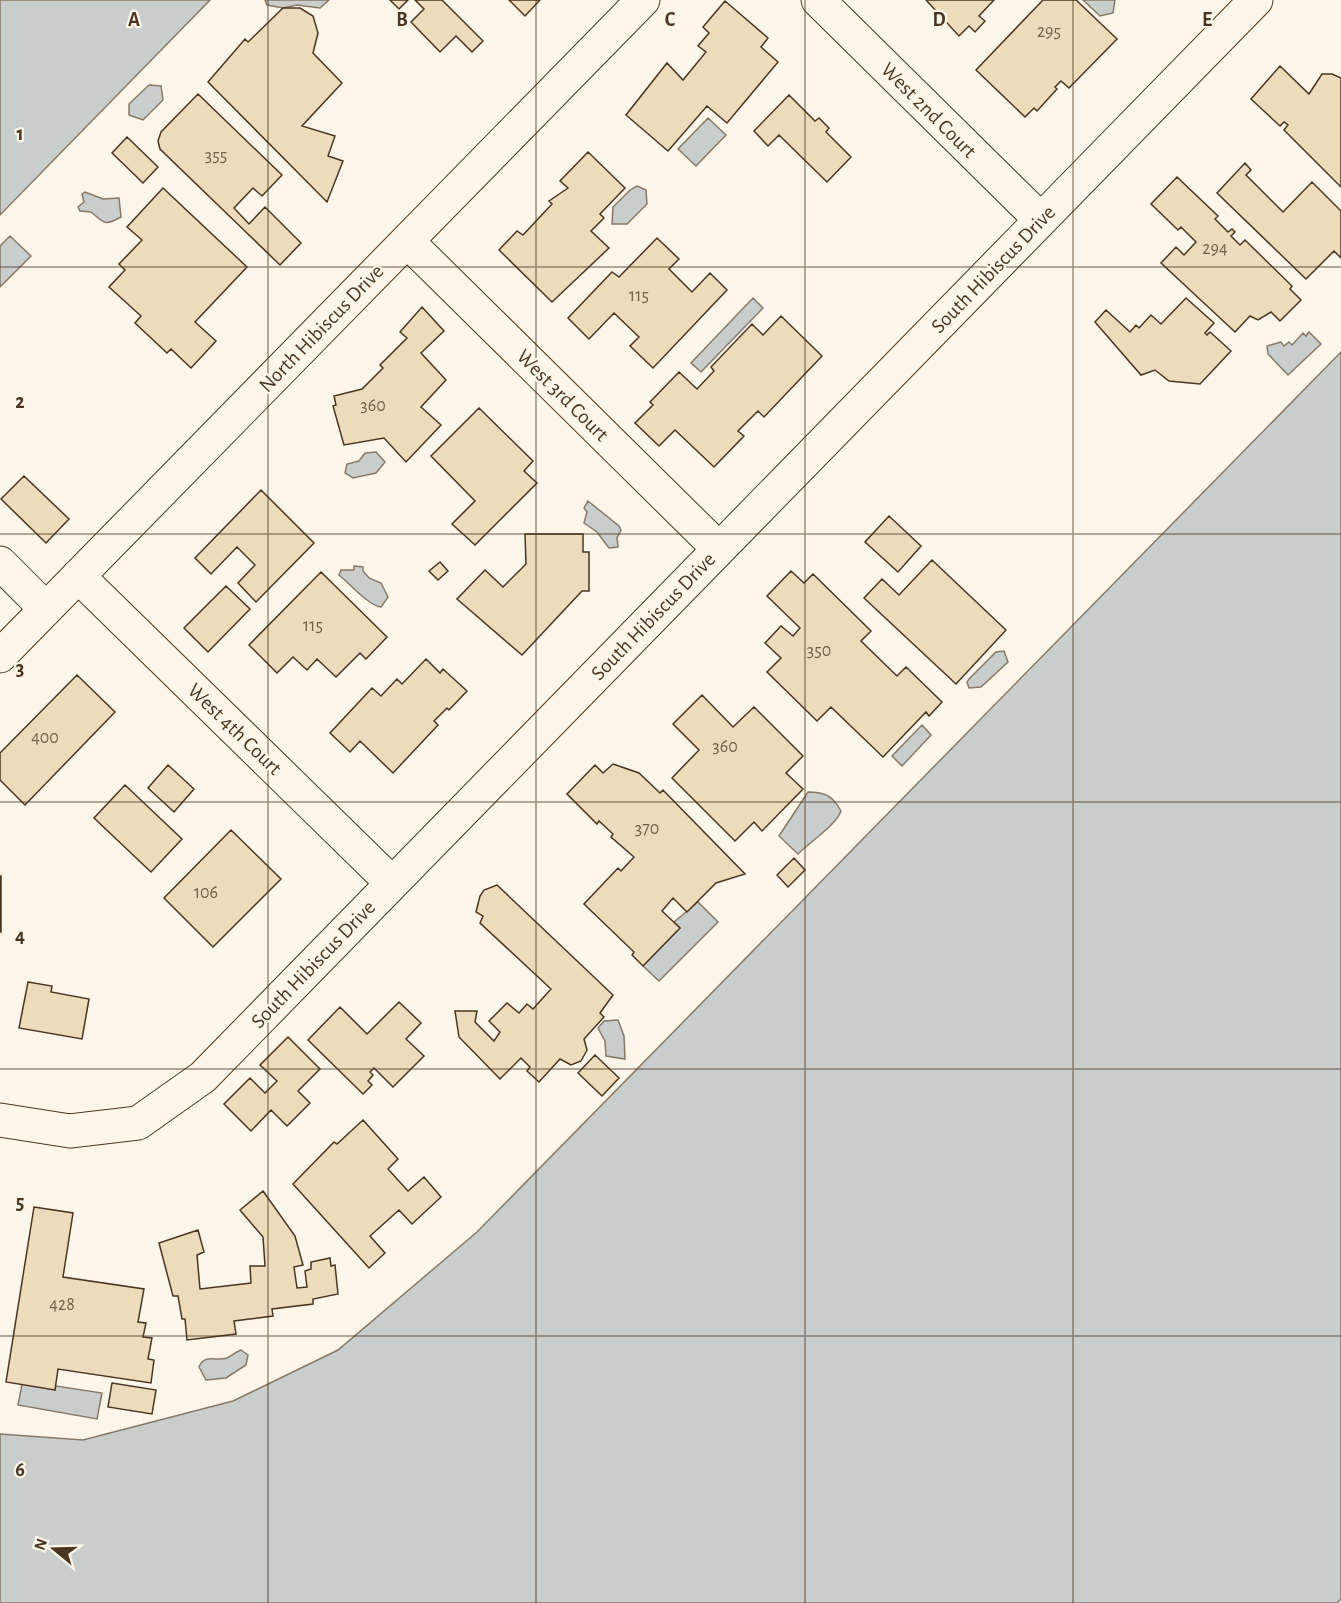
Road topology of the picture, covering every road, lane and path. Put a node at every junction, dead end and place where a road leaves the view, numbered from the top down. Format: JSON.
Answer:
{"nodes":[{"id":1,"x":643,"y":0,"type":"edge"},
{"id":2,"x":818,"y":0,"type":"edge"},
{"id":3,"x":1256,"y":0,"type":"edge"},
{"id":4,"x":1041,"y":220,"type":"junction"},
{"id":5,"x":407,"y":241,"type":"junction"},
{"id":6,"x":719,"y":549,"type":"junction"},
{"id":7,"x":0,"y":563,"type":"edge"},
{"id":8,"x":78,"y":576,"type":"junction"},
{"id":9,"x":46,"y":609,"type":"junction"},
{"id":10,"x":0,"y":656,"type":"edge"},
{"id":11,"x":392,"y":883,"type":"junction"},
{"id":12,"x":0,"y":1120,"type":"edge"}],
"edges":[{"from":1,"to":5,"type":"street","name":"North Hibiscus Drive"},
{"from":2,"to":4,"type":"street","name":"West 2nd Court"},
{"from":3,"to":4,"type":"street","name":"South Hibiscus Drive"},
{"from":4,"to":6,"type":"street","name":"South Hibiscus Drive"},
{"from":5,"to":6,"type":"street","name":"West 3rd Court"},
{"from":5,"to":8,"type":"street","name":"North Hibiscus Drive"},
{"from":6,"to":11,"type":"street","name":"South Hibiscus Drive"},
{"from":7,"to":9,"type":"street"},
{"from":8,"to":9,"type":"street","name":"North Hibiscus Drive"},
{"from":8,"to":11,"type":"street","name":"West 4th Court"},
{"from":9,"to":10,"type":"street","name":"North Hibiscus Drive"},
{"from":11,"to":12,"type":"street","name":"South Hibiscus Drive"}]}
